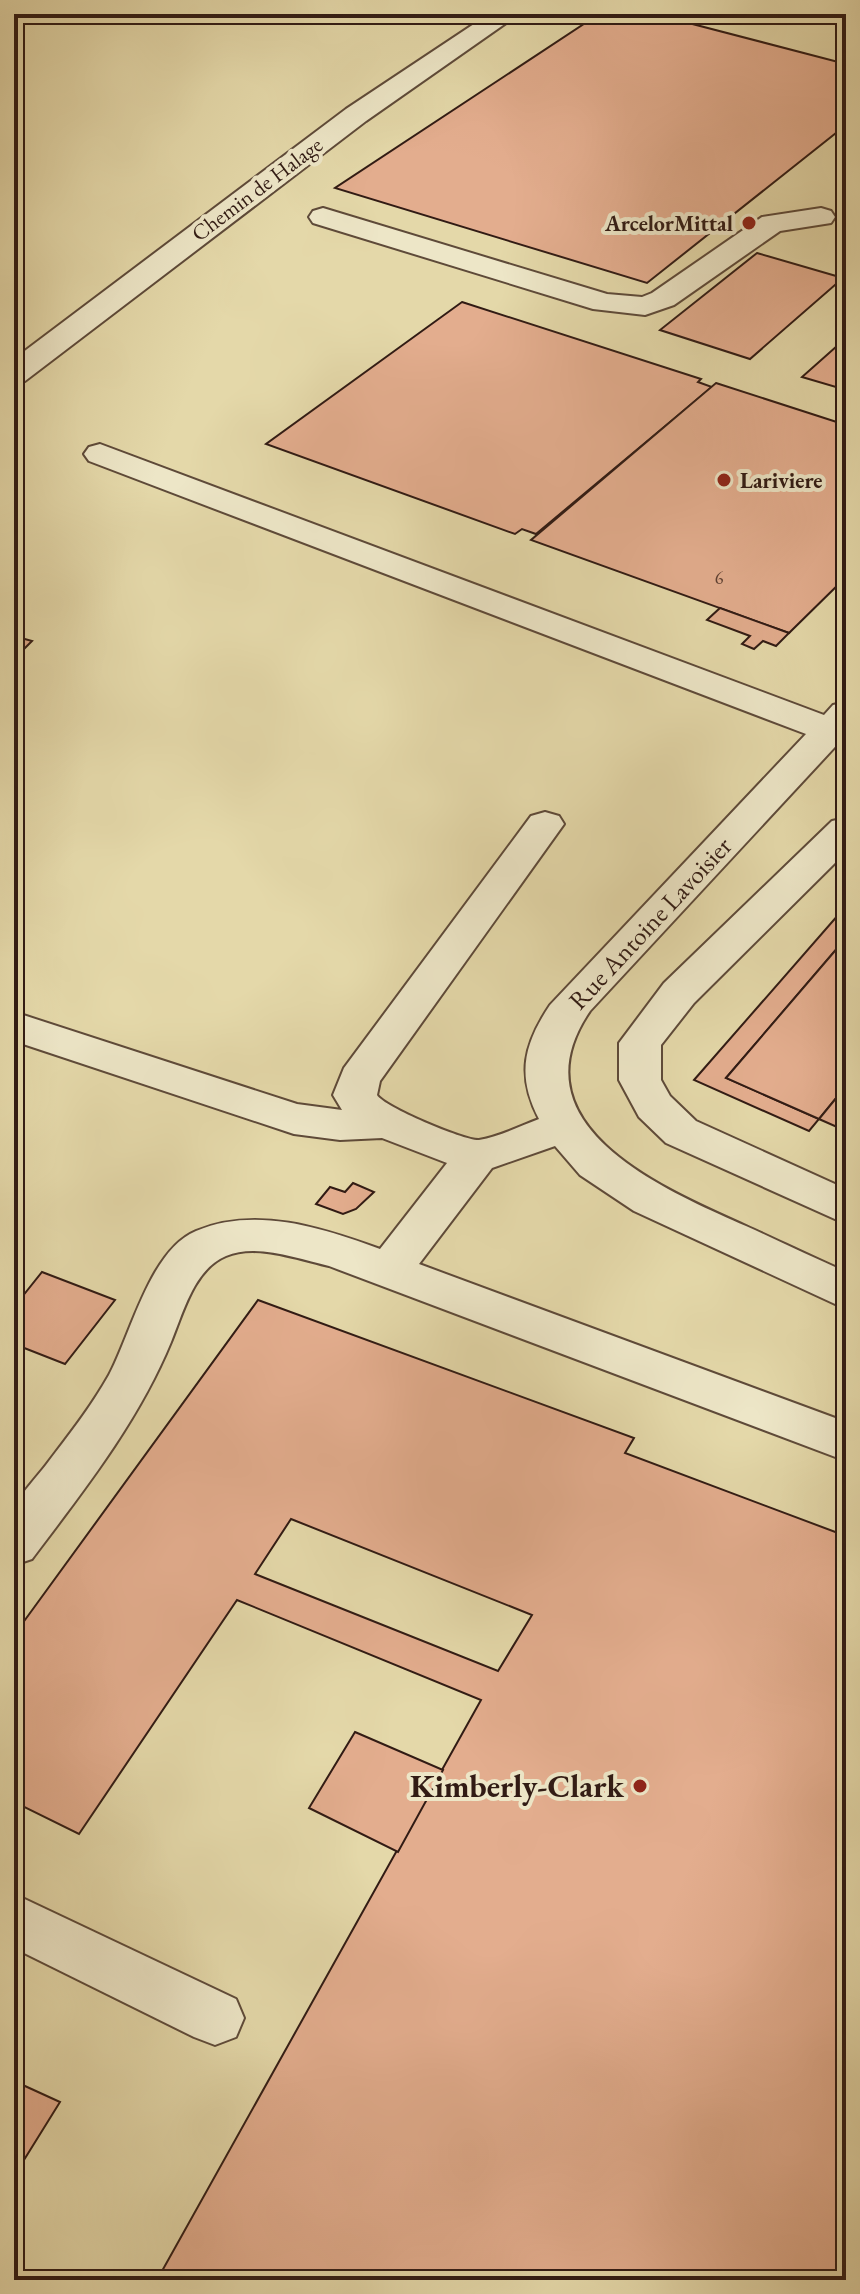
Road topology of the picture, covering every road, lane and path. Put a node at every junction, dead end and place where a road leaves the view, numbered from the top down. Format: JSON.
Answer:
{"nodes":[{"id":1,"x":506,"y":14,"type":"edge"},
{"id":2,"x":838,"y":216,"type":"edge"},
{"id":3,"x":323,"y":217,"type":"dead end"},
{"id":4,"x":14,"y":374,"type":"edge"},
{"id":5,"x":100,"y":454,"type":"dead end"},
{"id":6,"x":838,"y":721,"type":"edge"},
{"id":7,"x":545,"y":824,"type":"dead end"},
{"id":8,"x":846,"y":830,"type":"edge"},
{"id":9,"x":14,"y":1026,"type":"edge"},
{"id":10,"x":385,"y":1123,"type":"junction"},
{"id":11,"x":564,"y":1127,"type":"junction"},
{"id":12,"x":476,"y":1157,"type":"junction"},
{"id":13,"x":846,"y":1208,"type":"edge"},
{"id":14,"x":390,"y":1269,"type":"junction"},
{"id":15,"x":846,"y":1292,"type":"edge"},
{"id":16,"x":846,"y":1442,"type":"edge"},
{"id":17,"x":14,"y":1544,"type":"edge"},
{"id":18,"x":14,"y":1920,"type":"edge"},
{"id":19,"x":215,"y":2018,"type":"dead end"}],
"edges":[{"from":1,"to":4,"type":"street","name":"Chemin de Halage"},
{"from":2,"to":3,"type":"street"},
{"from":5,"to":6,"type":"street"},
{"from":6,"to":11,"type":"street","name":"Rue Antoine Lavoisier"},
{"from":7,"to":10,"type":"street"},
{"from":8,"to":13,"type":"street"},
{"from":9,"to":10,"type":"street"},
{"from":10,"to":12,"type":"street"},
{"from":11,"to":12,"type":"street"},
{"from":11,"to":15,"type":"street","name":"Rue Antoine Lavoisier"},
{"from":12,"to":14,"type":"street"},
{"from":14,"to":16,"type":"street"},
{"from":14,"to":17,"type":"street"},
{"from":18,"to":19,"type":"street"}]}
